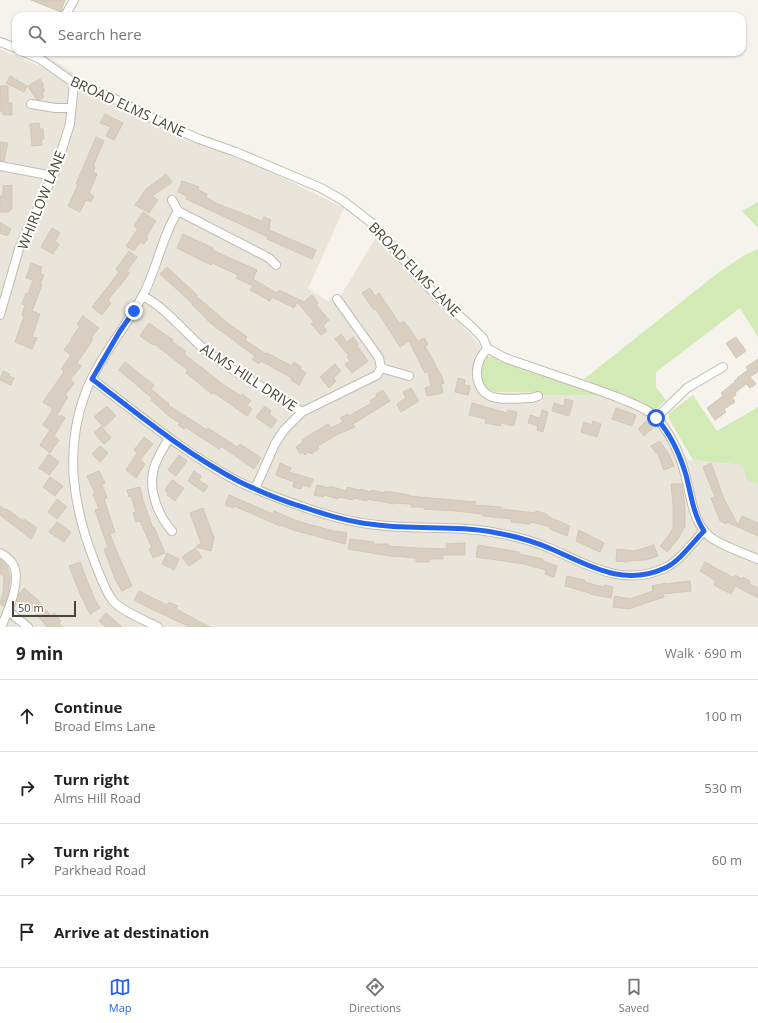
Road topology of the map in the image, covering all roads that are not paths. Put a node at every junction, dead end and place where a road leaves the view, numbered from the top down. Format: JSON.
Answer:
{"nodes":[{"id":1,"x":74,"y":0,"type":"edge"},
{"id":2,"x":67,"y":12,"type":"edge"},
{"id":3,"x":0,"y":42,"type":"edge"},
{"id":4,"x":12,"y":46,"type":"edge"},
{"id":5,"x":42,"y":56,"type":"edge"},
{"id":6,"x":74,"y":83,"type":"junction"},
{"id":7,"x":31,"y":104,"type":"dead end"},
{"id":8,"x":72,"y":108,"type":"junction"},
{"id":9,"x":0,"y":166,"type":"edge"},
{"id":10,"x":53,"y":176,"type":"junction"},
{"id":11,"x":172,"y":200,"type":"dead end"},
{"id":12,"x":178,"y":211,"type":"junction"},
{"id":13,"x":276,"y":264,"type":"dead end"},
{"id":14,"x":143,"y":296,"type":"junction"},
{"id":15,"x":337,"y":299,"type":"dead end"},
{"id":16,"x":0,"y":315,"type":"edge"},
{"id":17,"x":487,"y":348,"type":"junction"},
{"id":18,"x":723,"y":367,"type":"dead end"},
{"id":19,"x":381,"y":368,"type":"junction"},
{"id":20,"x":409,"y":376,"type":"dead end"},
{"id":21,"x":92,"y":379,"type":"junction"},
{"id":22,"x":538,"y":396,"type":"dead end"},
{"id":23,"x":302,"y":412,"type":"junction"},
{"id":24,"x":656,"y":418,"type":"junction"},
{"id":25,"x":169,"y":438,"type":"junction"},
{"id":26,"x":255,"y":489,"type":"junction"},
{"id":27,"x":172,"y":531,"type":"dead end"},
{"id":28,"x":704,"y":531,"type":"junction"},
{"id":29,"x":0,"y":553,"type":"edge"},
{"id":30,"x":758,"y":559,"type":"edge"},
{"id":31,"x":8,"y":611,"type":"junction"},
{"id":32,"x":1,"y":627,"type":"edge"},
{"id":33,"x":28,"y":627,"type":"edge"},
{"id":34,"x":158,"y":627,"type":"edge"}],
"edges":[{"from":1,"to":2,"type":"street"},
{"from":3,"to":4,"type":"street"},
{"from":5,"to":6,"type":"street","name":"BROAD ELMS LANE"},
{"from":6,"to":8,"type":"street","name":"WHIRLOW LANE"},
{"from":6,"to":17,"type":"street","name":"BROAD ELMS LANE"},
{"from":7,"to":8,"type":"street"},
{"from":8,"to":10,"type":"street","name":"WHIRLOW LANE"},
{"from":9,"to":10,"type":"street"},
{"from":10,"to":16,"type":"street","name":"WHIRLOW LANE"},
{"from":11,"to":12,"type":"street"},
{"from":12,"to":13,"type":"street"},
{"from":12,"to":14,"type":"street"},
{"from":14,"to":21,"type":"street"},
{"from":14,"to":23,"type":"street","name":"ALMS HILL DRIVE"},
{"from":15,"to":19,"type":"street"},
{"from":17,"to":22,"type":"street"},
{"from":17,"to":24,"type":"street","name":"BROAD ELMS LANE"},
{"from":18,"to":24,"type":"street"},
{"from":19,"to":20,"type":"street"},
{"from":19,"to":23,"type":"street"},
{"from":21,"to":25,"type":"street"},
{"from":21,"to":34,"type":"street"},
{"from":23,"to":26,"type":"street"},
{"from":24,"to":28,"type":"street","name":"BROAD ELMS LANE"},
{"from":25,"to":26,"type":"street"},
{"from":25,"to":27,"type":"street"},
{"from":26,"to":28,"type":"street"},
{"from":28,"to":30,"type":"street"},
{"from":29,"to":31,"type":"street"},
{"from":31,"to":32,"type":"street"},
{"from":31,"to":33,"type":"street"}]}
